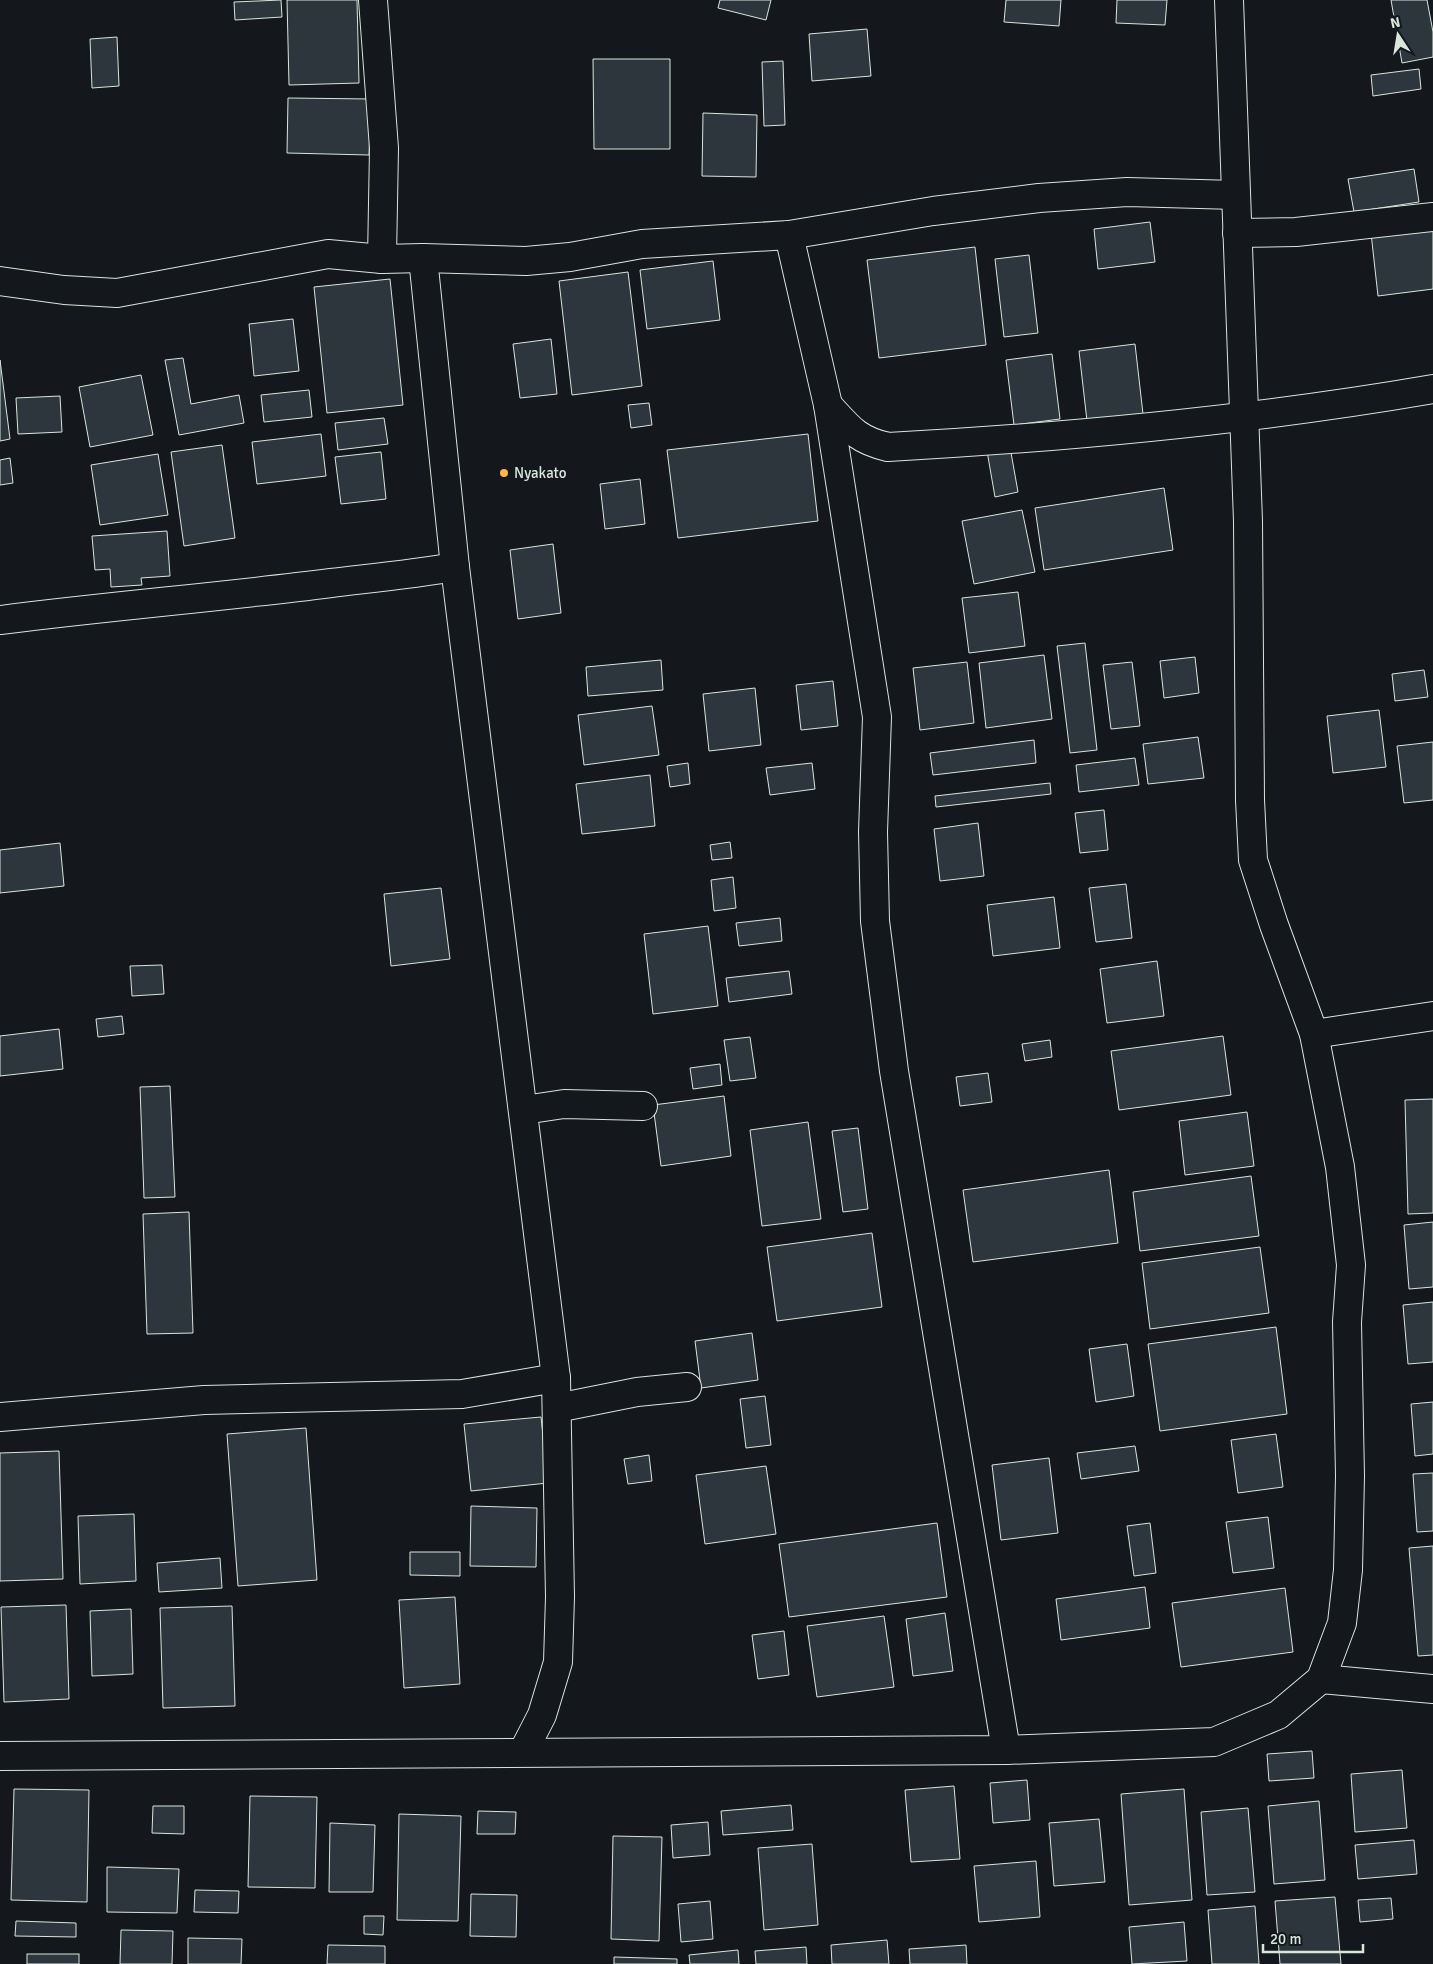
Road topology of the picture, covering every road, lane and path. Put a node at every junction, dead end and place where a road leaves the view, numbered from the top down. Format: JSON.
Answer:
{"nodes":[{"id":1,"x":373,"y":0,"type":"edge"},
{"id":2,"x":1229,"y":0,"type":"edge"},
{"id":3,"x":1236,"y":195,"type":"junction"},
{"id":4,"x":1433,"y":217,"type":"edge"},
{"id":5,"x":1238,"y":233,"type":"junction"},
{"id":6,"x":789,"y":235,"type":"junction"},
{"id":7,"x":422,"y":258,"type":"junction"},
{"id":8,"x":382,"y":259,"type":"junction"},
{"id":9,"x":0,"y":281,"type":"edge"},
{"id":10,"x":1433,"y":389,"type":"edge"},
{"id":11,"x":828,"y":405,"type":"junction"},
{"id":12,"x":1244,"y":417,"type":"junction"},
{"id":13,"x":455,"y":567,"type":"junction"},
{"id":14,"x":0,"y":620,"type":"edge"},
{"id":15,"x":1433,"y":1016,"type":"edge"},
{"id":16,"x":1314,"y":1034,"type":"junction"},
{"id":17,"x":643,"y":1106,"type":"dead end"},
{"id":18,"x":524,"y":1110,"type":"junction"},
{"id":19,"x":556,"y":1378,"type":"junction"},
{"id":20,"x":687,"y":1387,"type":"dead end"},
{"id":21,"x":557,"y":1408,"type":"junction"},
{"id":22,"x":0,"y":1417,"type":"edge"},
{"id":23,"x":1321,"y":1679,"type":"junction"},
{"id":24,"x":1433,"y":1689,"type":"edge"},
{"id":25,"x":1006,"y":1750,"type":"junction"},
{"id":26,"x":523,"y":1752,"type":"junction"},
{"id":27,"x":0,"y":1756,"type":"edge"}],
"edges":[{"from":1,"to":8,"type":"street"},
{"from":2,"to":3,"type":"street"},
{"from":3,"to":5,"type":"street"},
{"from":3,"to":6,"type":"street"},
{"from":4,"to":5,"type":"street"},
{"from":5,"to":12,"type":"street"},
{"from":6,"to":7,"type":"street"},
{"from":6,"to":11,"type":"street"},
{"from":7,"to":8,"type":"street"},
{"from":7,"to":13,"type":"street"},
{"from":8,"to":9,"type":"street"},
{"from":10,"to":12,"type":"street"},
{"from":11,"to":12,"type":"street"},
{"from":11,"to":25,"type":"street"},
{"from":12,"to":16,"type":"street"},
{"from":13,"to":14,"type":"street"},
{"from":13,"to":18,"type":"street"},
{"from":15,"to":16,"type":"street"},
{"from":16,"to":23,"type":"street"},
{"from":17,"to":18,"type":"street"},
{"from":18,"to":19,"type":"street"},
{"from":19,"to":21,"type":"street"},
{"from":19,"to":22,"type":"street"},
{"from":20,"to":21,"type":"street"},
{"from":21,"to":26,"type":"street"},
{"from":23,"to":24,"type":"street"},
{"from":23,"to":25,"type":"street"},
{"from":25,"to":26,"type":"street"},
{"from":26,"to":27,"type":"street"}]}
